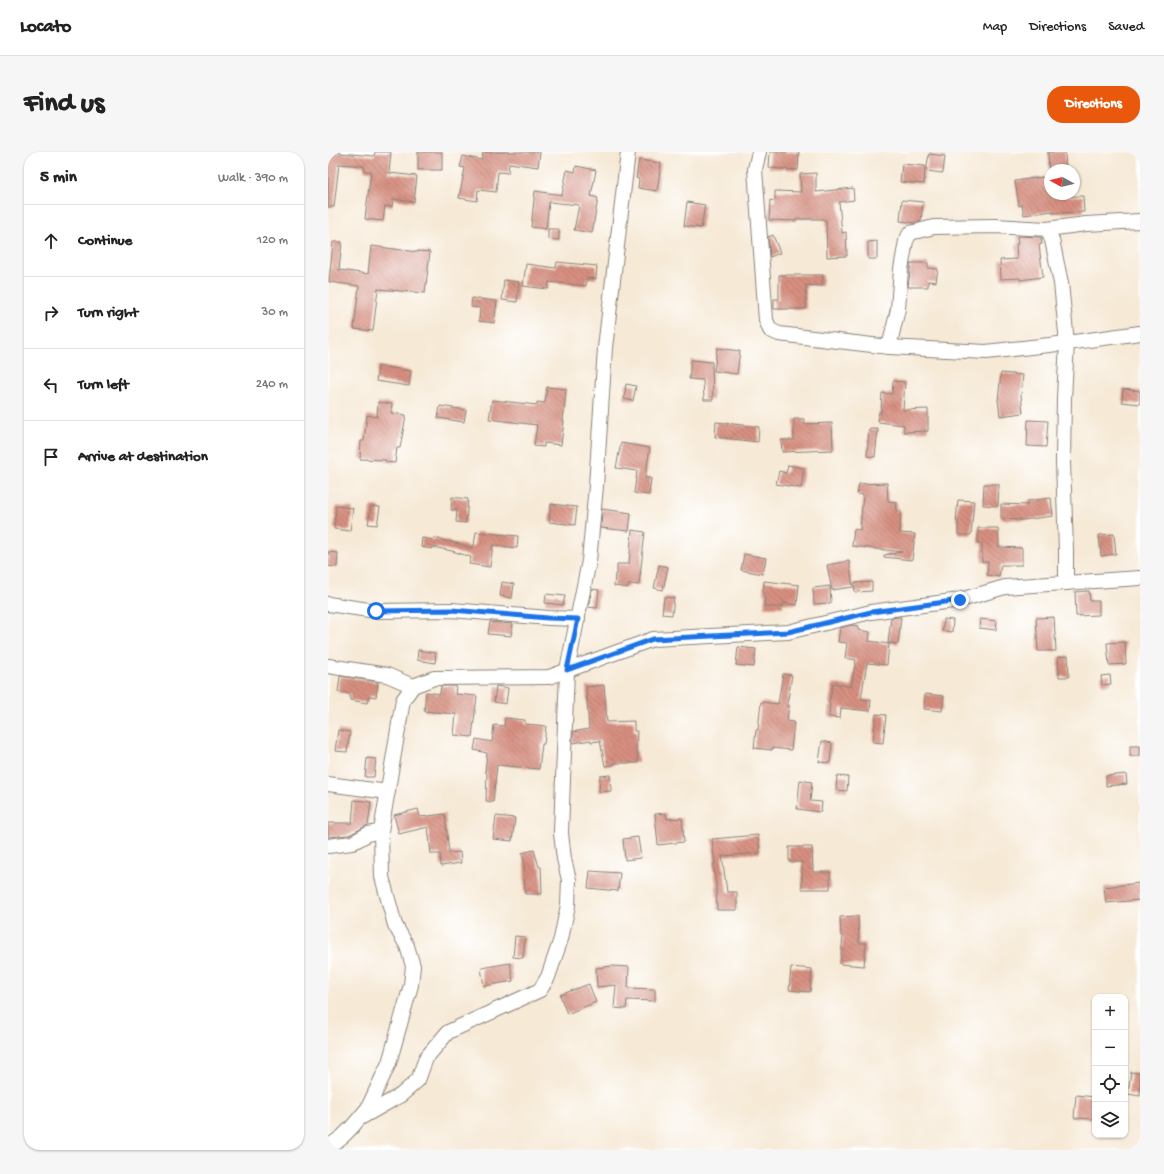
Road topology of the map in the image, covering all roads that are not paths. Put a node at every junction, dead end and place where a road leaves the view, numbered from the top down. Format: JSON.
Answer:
{"nodes":[{"id":1,"x":628,"y":152,"type":"edge"},
{"id":2,"x":759,"y":152,"type":"edge"},
{"id":3,"x":1140,"y":221,"type":"edge"},
{"id":4,"x":1047,"y":229,"type":"junction"},
{"id":5,"x":1140,"y":333,"type":"edge"},
{"id":6,"x":1067,"y":343,"type":"junction"},
{"id":7,"x":889,"y":348,"type":"junction"},
{"id":8,"x":1140,"y":578,"type":"edge"},
{"id":9,"x":1066,"y":583,"type":"junction"},
{"id":10,"x":328,"y":604,"type":"edge"},
{"id":11,"x":578,"y":619,"type":"junction"},
{"id":12,"x":328,"y":666,"type":"edge"},
{"id":13,"x":567,"y":670,"type":"junction"},
{"id":14,"x":413,"y":686,"type":"junction"},
{"id":15,"x":328,"y":784,"type":"edge"},
{"id":16,"x":388,"y":792,"type":"junction"},
{"id":17,"x":381,"y":831,"type":"junction"},
{"id":18,"x":328,"y":846,"type":"edge"},
{"id":19,"x":359,"y":1119,"type":"junction"},
{"id":20,"x":328,"y":1146,"type":"edge"}],
"edges":[{"from":1,"to":11,"type":"street"},
{"from":2,"to":7,"type":"street"},
{"from":3,"to":4,"type":"street"},
{"from":4,"to":6,"type":"street"},
{"from":4,"to":7,"type":"street"},
{"from":5,"to":6,"type":"street"},
{"from":6,"to":7,"type":"street"},
{"from":6,"to":9,"type":"street"},
{"from":8,"to":9,"type":"street"},
{"from":9,"to":13,"type":"street"},
{"from":10,"to":11,"type":"street"},
{"from":11,"to":13,"type":"street"},
{"from":12,"to":14,"type":"street"},
{"from":13,"to":14,"type":"street"},
{"from":13,"to":19,"type":"street"},
{"from":14,"to":16,"type":"street"},
{"from":15,"to":16,"type":"street"},
{"from":16,"to":17,"type":"street"},
{"from":17,"to":18,"type":"street"},
{"from":17,"to":19,"type":"street"},
{"from":19,"to":20,"type":"street"}]}
